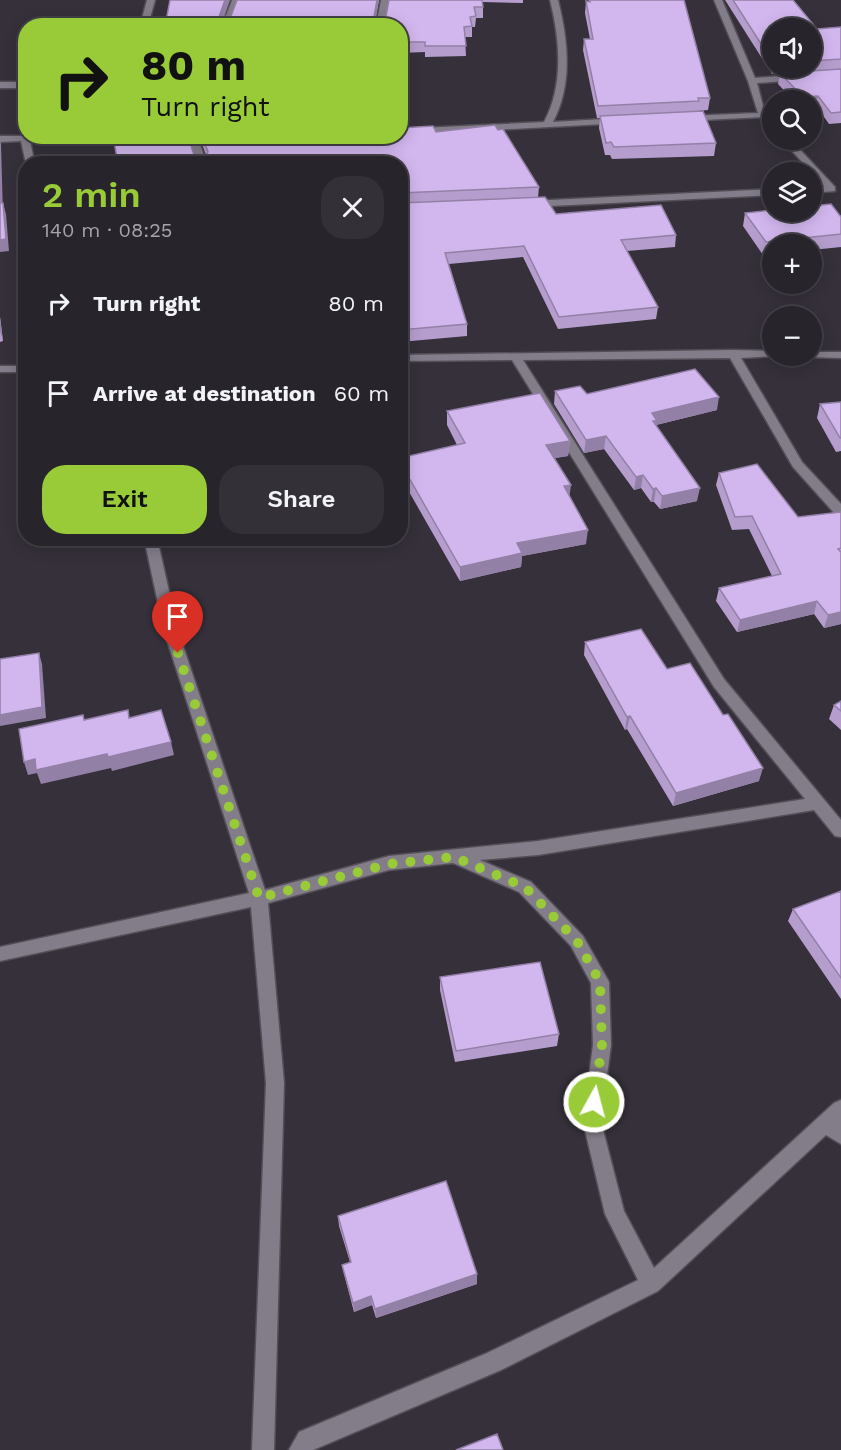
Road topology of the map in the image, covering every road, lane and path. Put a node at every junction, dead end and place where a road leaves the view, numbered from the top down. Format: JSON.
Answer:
{"nodes":[{"id":1,"x":151,"y":0,"type":"edge"},
{"id":2,"x":236,"y":0,"type":"edge"},
{"id":3,"x":384,"y":0,"type":"edge"},
{"id":4,"x":554,"y":0,"type":"edge"},
{"id":5,"x":718,"y":0,"type":"edge"},
{"id":6,"x":146,"y":18,"type":"edge"},
{"id":7,"x":229,"y":18,"type":"edge"},
{"id":8,"x":381,"y":18,"type":"edge"},
{"id":9,"x":841,"y":74,"type":"edge"},
{"id":10,"x":752,"y":81,"type":"junction"},
{"id":11,"x":0,"y":85,"type":"edge"},
{"id":12,"x":18,"y":85,"type":"edge"},
{"id":13,"x":762,"y":112,"type":"edge"},
{"id":14,"x":762,"y":115,"type":"edge"},
{"id":15,"x":671,"y":120,"type":"edge"},
{"id":16,"x":628,"y":121,"type":"edge"},
{"id":17,"x":547,"y":124,"type":"junction"},
{"id":18,"x":408,"y":132,"type":"edge"},
{"id":19,"x":0,"y":139,"type":"edge"},
{"id":20,"x":18,"y":139,"type":"edge"},
{"id":21,"x":795,"y":150,"type":"edge"},
{"id":22,"x":832,"y":189,"type":"junction"},
{"id":23,"x":822,"y":190,"type":"edge"},
{"id":24,"x":762,"y":193,"type":"edge"},
{"id":25,"x":841,"y":199,"type":"edge"},
{"id":26,"x":517,"y":205,"type":"edge"},
{"id":27,"x":733,"y":353,"type":"junction"},
{"id":28,"x":762,"y":354,"type":"edge"},
{"id":29,"x":822,"y":355,"type":"edge"},
{"id":30,"x":841,"y":355,"type":"edge"},
{"id":31,"x":515,"y":356,"type":"junction"},
{"id":32,"x":408,"y":358,"type":"edge"},
{"id":33,"x":0,"y":369,"type":"edge"},
{"id":34,"x":18,"y":369,"type":"edge"},
{"id":35,"x":841,"y":512,"type":"edge"},
{"id":36,"x":152,"y":546,"type":"edge"},
{"id":37,"x":818,"y":803,"type":"junction"},
{"id":38,"x":841,"y":831,"type":"edge"},
{"id":39,"x":454,"y":857,"type":"junction"},
{"id":40,"x":259,"y":898,"type":"junction"},
{"id":41,"x":0,"y":954,"type":"edge"},
{"id":42,"x":841,"y":1109,"type":"edge"},
{"id":43,"x":833,"y":1129,"type":"edge"},
{"id":44,"x":651,"y":1284,"type":"junction"},
{"id":45,"x":263,"y":1450,"type":"edge"},
{"id":46,"x":300,"y":1450,"type":"edge"}],
"edges":[{"from":1,"to":6,"type":"street"},
{"from":2,"to":7,"type":"street"},
{"from":3,"to":8,"type":"street"},
{"from":4,"to":17,"type":"street"},
{"from":5,"to":10,"type":"street"},
{"from":9,"to":10,"type":"street"},
{"from":10,"to":13,"type":"street"},
{"from":11,"to":12,"type":"street"},
{"from":14,"to":15,"type":"street"},
{"from":16,"to":17,"type":"street"},
{"from":17,"to":18,"type":"street"},
{"from":19,"to":20,"type":"street"},
{"from":21,"to":22,"type":"street"},
{"from":22,"to":23,"type":"street"},
{"from":22,"to":25,"type":"street"},
{"from":24,"to":26,"type":"street"},
{"from":27,"to":28,"type":"street"},
{"from":27,"to":31,"type":"street"},
{"from":27,"to":35,"type":"street"},
{"from":29,"to":30,"type":"street"},
{"from":31,"to":32,"type":"street"},
{"from":31,"to":37,"type":"street"},
{"from":33,"to":34,"type":"street"},
{"from":36,"to":40,"type":"street"},
{"from":37,"to":38,"type":"street"},
{"from":37,"to":39,"type":"street"},
{"from":39,"to":40,"type":"street"},
{"from":39,"to":44,"type":"street"},
{"from":40,"to":41,"type":"street"},
{"from":40,"to":45,"type":"street"},
{"from":42,"to":43,"type":"street"},
{"from":43,"to":44,"type":"street"},
{"from":44,"to":46,"type":"street"}]}
